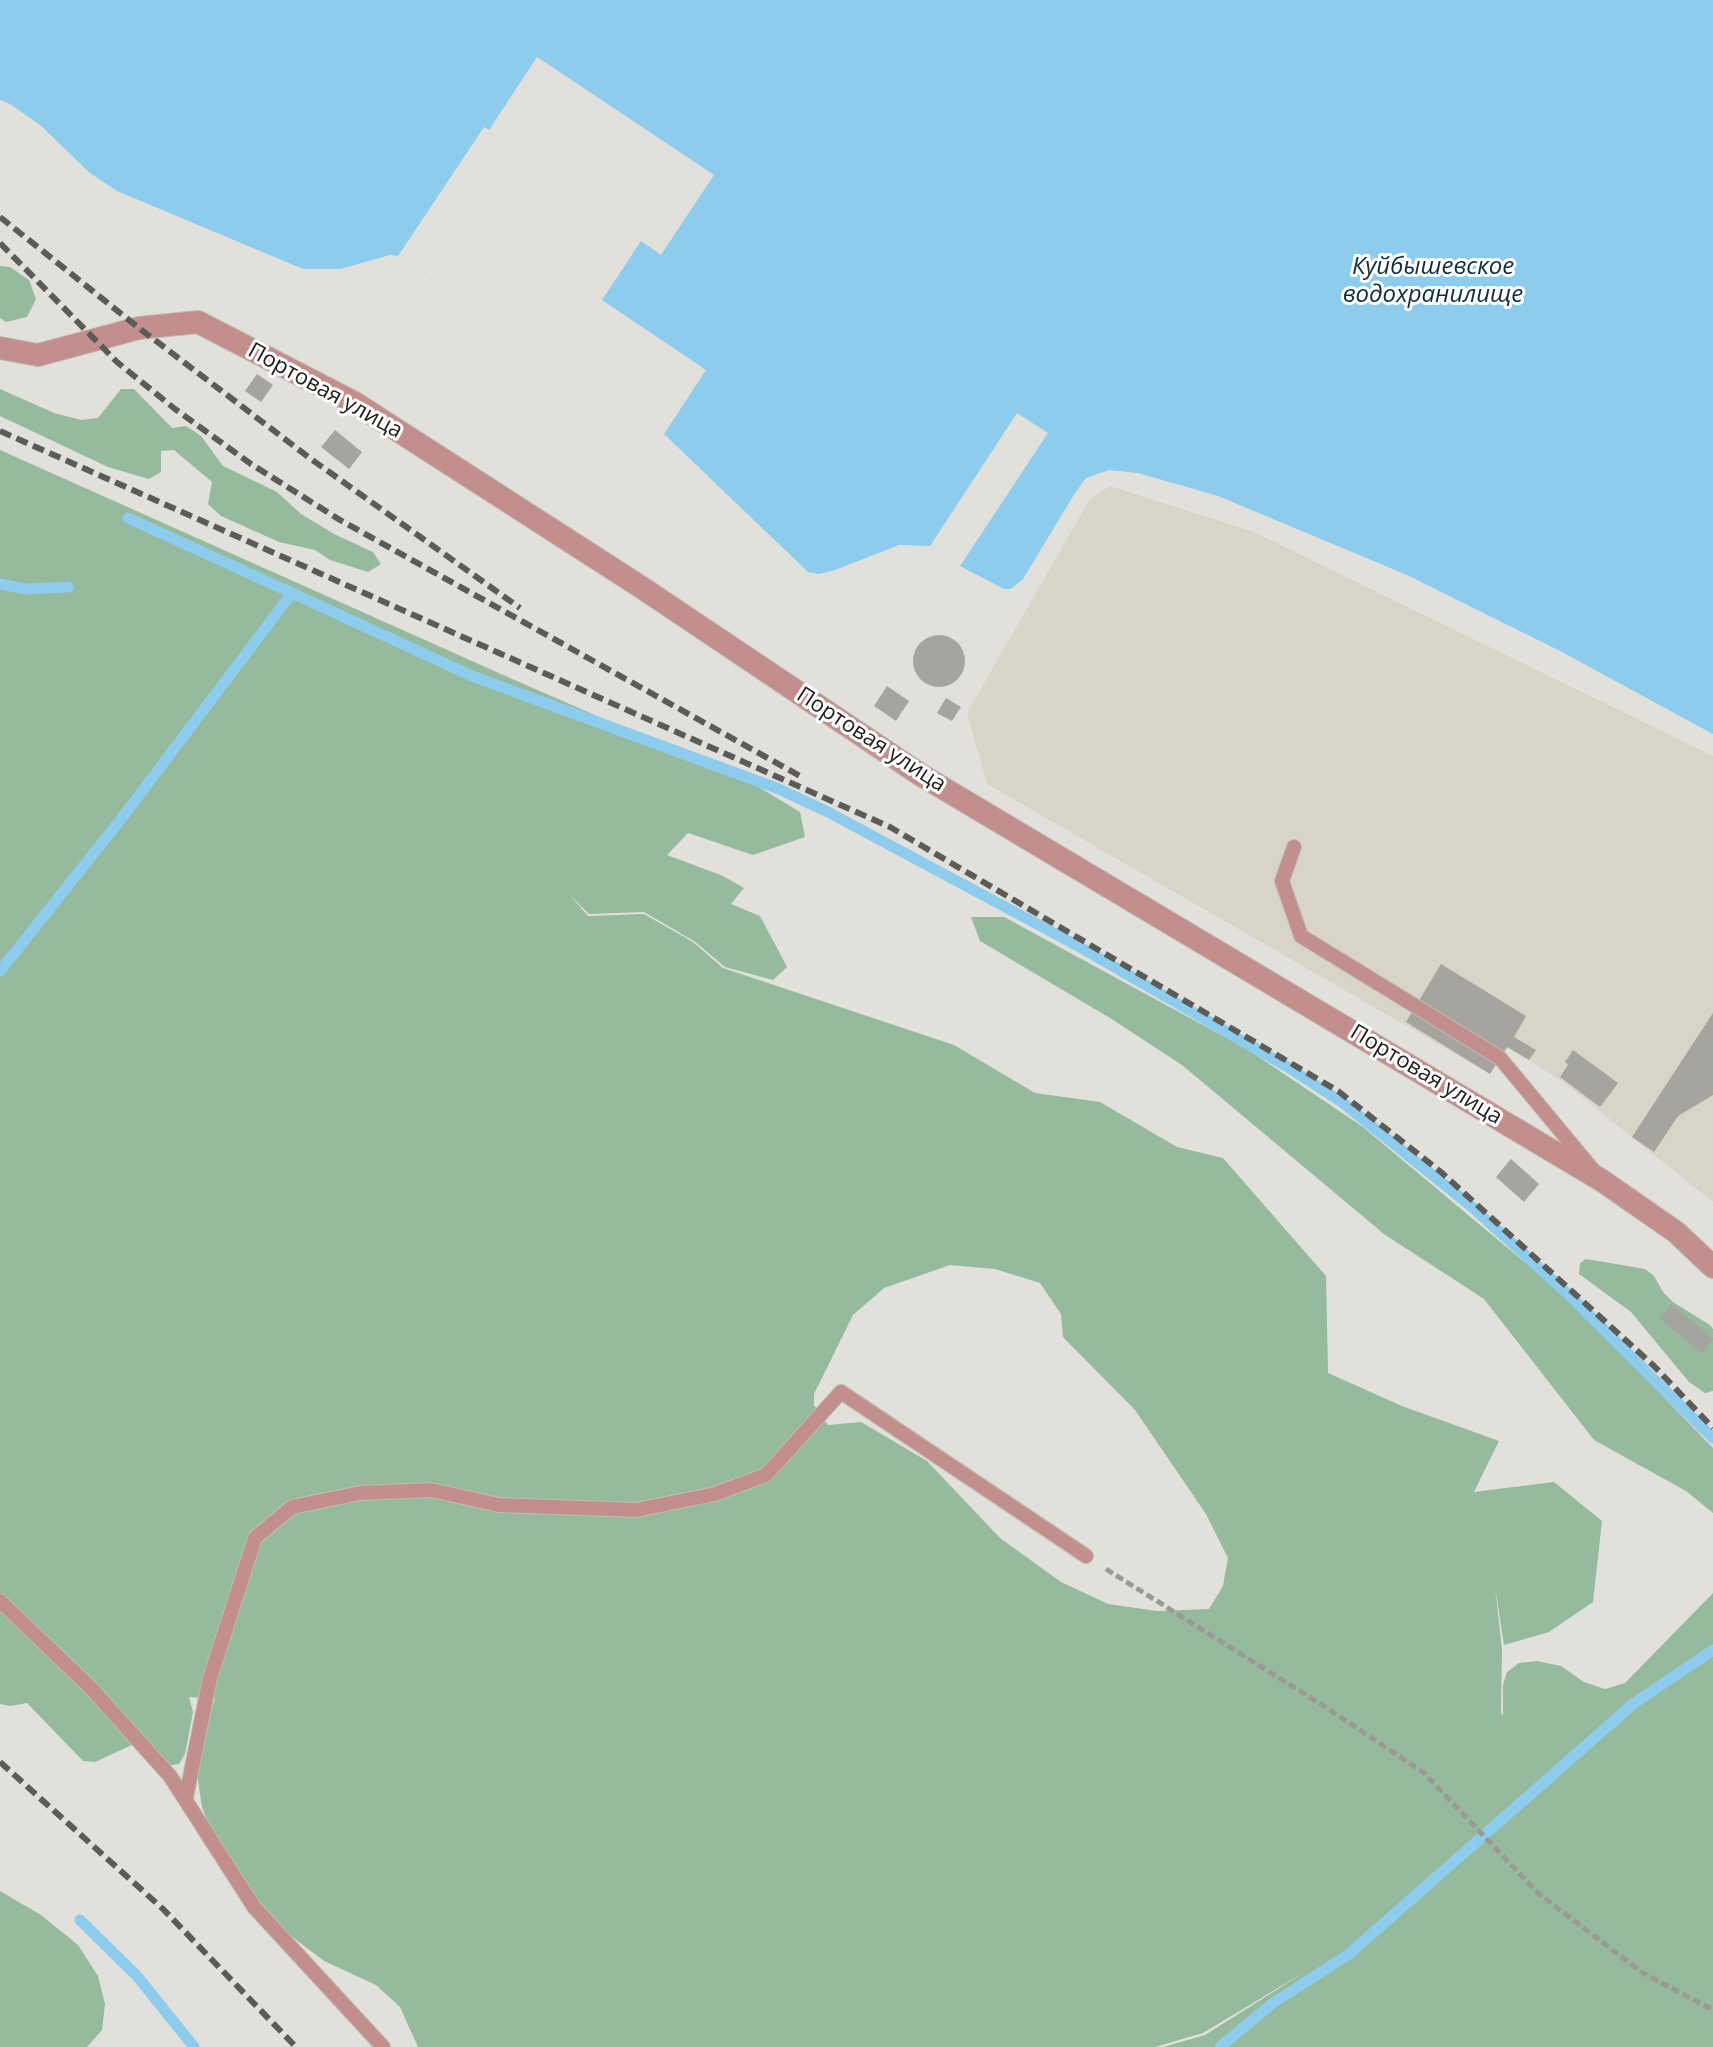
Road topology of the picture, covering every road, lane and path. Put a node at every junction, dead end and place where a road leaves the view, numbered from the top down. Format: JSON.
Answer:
{"nodes":[{"id":1,"x":0,"y":348,"type":"edge"},
{"id":2,"x":1294,"y":847,"type":"dead end"},
{"id":3,"x":1601,"y":1180,"type":"junction"},
{"id":4,"x":1713,"y":1267,"type":"edge"},
{"id":5,"x":1086,"y":1556,"type":"joint"},
{"id":6,"x":0,"y":1601,"type":"edge"},
{"id":7,"x":186,"y":1797,"type":"junction"},
{"id":8,"x":1713,"y":2010,"type":"edge"},
{"id":9,"x":383,"y":2047,"type":"edge"}],
"edges":[{"from":1,"to":3,"type":"street","name":"Портовая улица"},
{"from":2,"to":3,"type":"lane"},
{"from":3,"to":4,"type":"street","name":"Портовая улица"},
{"from":5,"to":7,"type":"lane"},
{"from":5,"to":8,"type":"path"},
{"from":6,"to":7,"type":"lane"},
{"from":7,"to":9,"type":"lane"}]}
